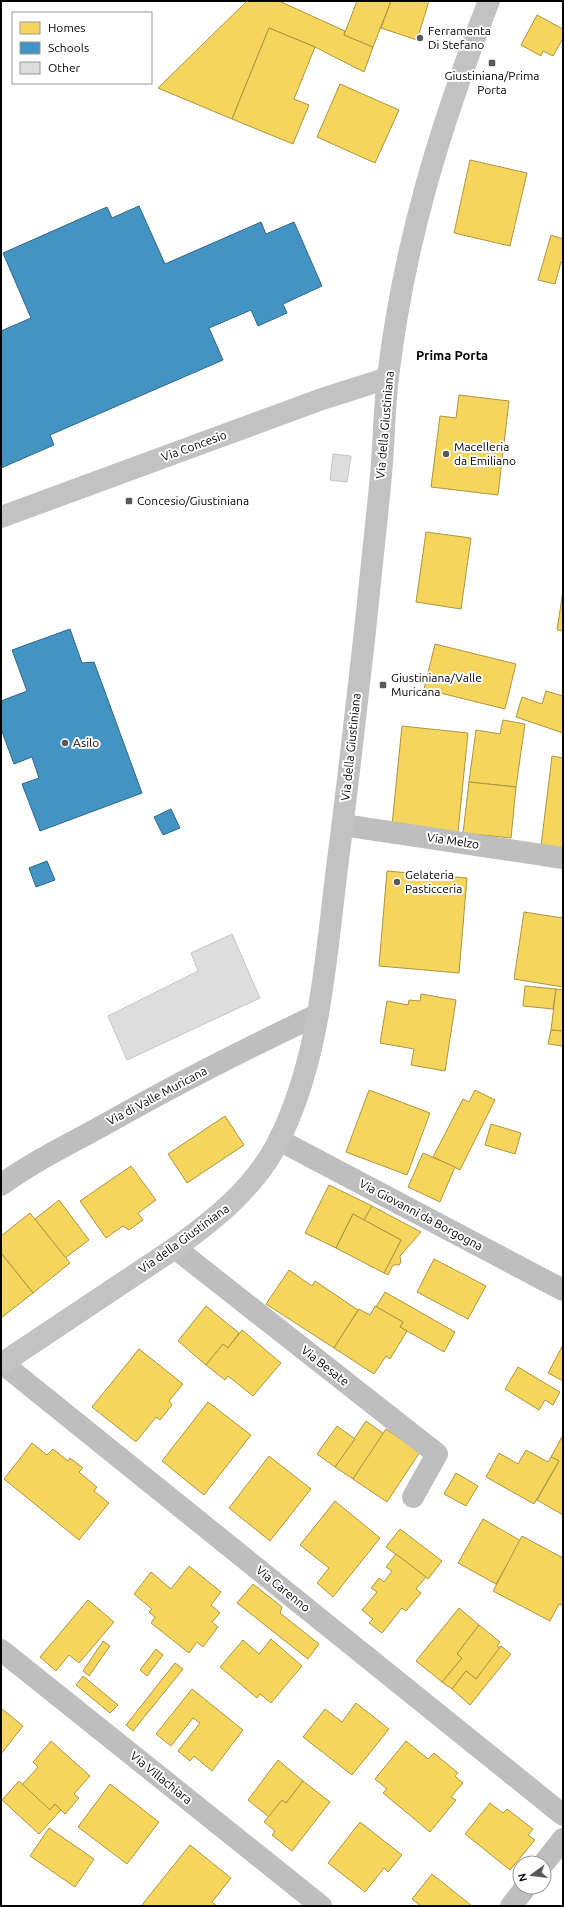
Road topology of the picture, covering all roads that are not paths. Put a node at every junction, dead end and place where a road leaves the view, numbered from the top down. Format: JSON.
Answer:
{"nodes":[{"id":1,"x":488,"y":1,"type":"edge"},
{"id":2,"x":388,"y":378,"type":"junction"},
{"id":3,"x":1,"y":517,"type":"edge"},
{"id":4,"x":342,"y":825,"type":"junction"},
{"id":5,"x":563,"y":858,"type":"edge"},
{"id":6,"x":317,"y":1016,"type":"junction"},
{"id":7,"x":279,"y":1140,"type":"junction"},
{"id":8,"x":1,"y":1186,"type":"edge"},
{"id":9,"x":175,"y":1248,"type":"junction"},
{"id":10,"x":563,"y":1290,"type":"edge"},
{"id":11,"x":2,"y":1363,"type":"edge"},
{"id":12,"x":413,"y":1497,"type":"dead end"},
{"id":13,"x":1,"y":1650,"type":"edge"},
{"id":14,"x":563,"y":1815,"type":"edge"},
{"id":15,"x":563,"y":1839,"type":"edge"},
{"id":16,"x":551,"y":1855,"type":"edge"},
{"id":17,"x":520,"y":1895,"type":"edge"},
{"id":18,"x":321,"y":1906,"type":"edge"},
{"id":19,"x":511,"y":1906,"type":"edge"}],
"edges":[{"from":1,"to":2,"type":"street","name":"Via della Giustiniana"},
{"from":2,"to":3,"type":"street","name":"Via Concesio"},
{"from":2,"to":4,"type":"street","name":"Via della Giustiniana"},
{"from":4,"to":5,"type":"street","name":"Via Melzo"},
{"from":4,"to":6,"type":"street","name":"Via della Giustiniana"},
{"from":6,"to":7,"type":"street","name":"Via della Giustiniana"},
{"from":6,"to":8,"type":"street","name":"Via di Valle Muricana"},
{"from":7,"to":9,"type":"street","name":"Via della Giustiniana"},
{"from":7,"to":10,"type":"street","name":"Via Giovanni da Borgogna"},
{"from":9,"to":11,"type":"street","name":"Via della Giustiniana"},
{"from":9,"to":12,"type":"street","name":"Via Besate"},
{"from":11,"to":14,"type":"street","name":"Via Carenno"},
{"from":13,"to":18,"type":"street","name":"Via Villachiara"},
{"from":15,"to":16,"type":"street"},
{"from":17,"to":19,"type":"street"}]}
